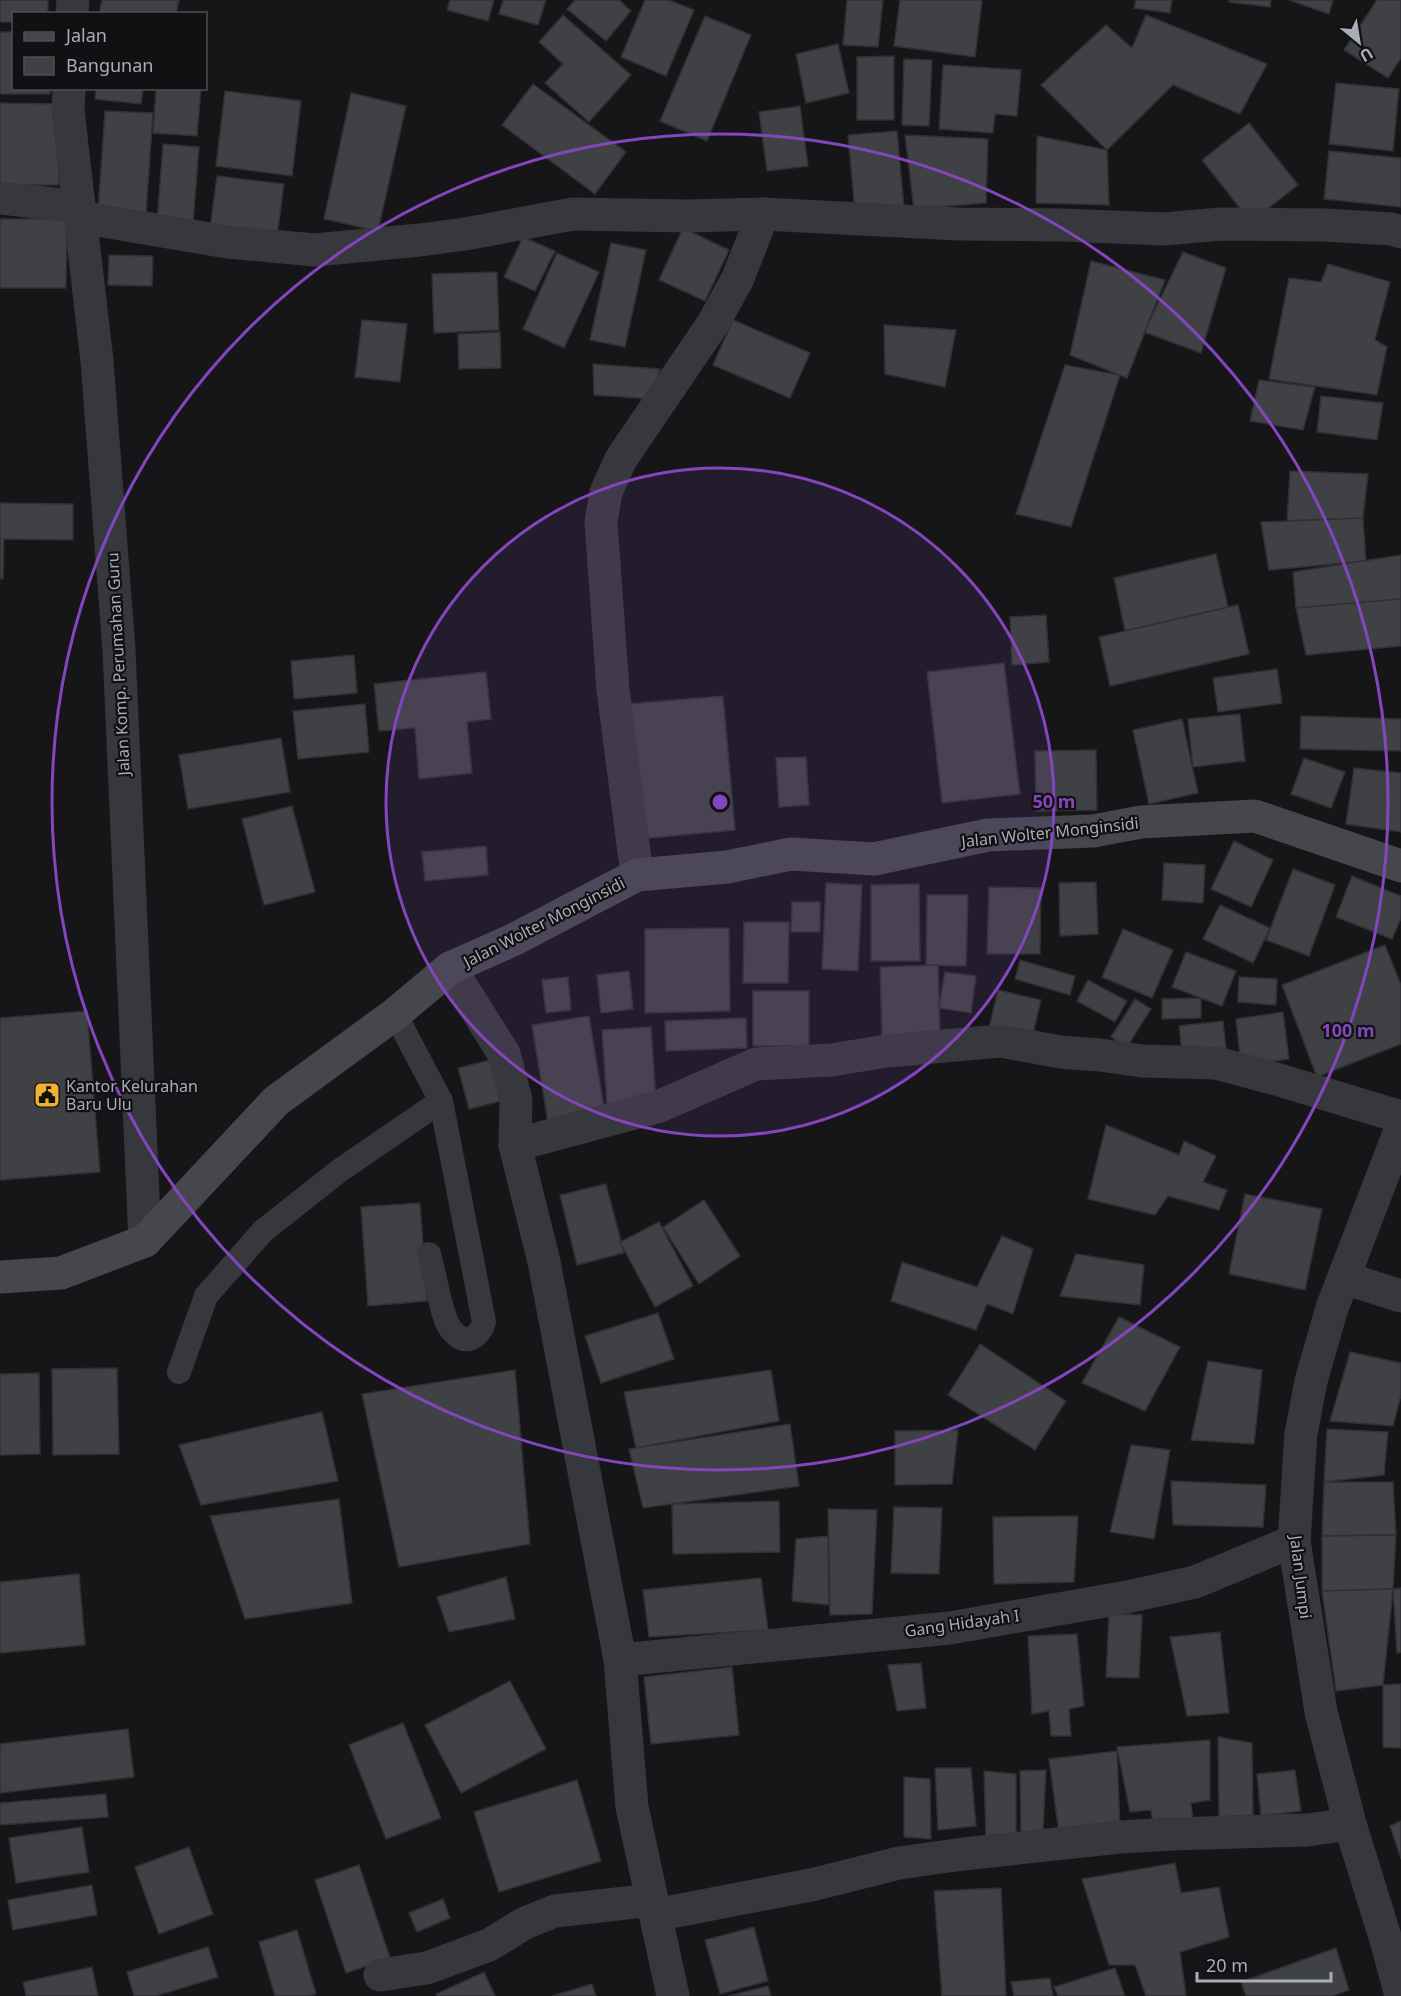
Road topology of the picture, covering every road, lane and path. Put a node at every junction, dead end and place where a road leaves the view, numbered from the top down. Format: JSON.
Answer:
{"nodes":[{"id":1,"x":69,"y":90,"type":"edge"},
{"id":2,"x":0,"y":198,"type":"edge"},
{"id":3,"x":80,"y":212,"type":"junction"},
{"id":4,"x":764,"y":214,"type":"junction"},
{"id":5,"x":1401,"y":232,"type":"edge"},
{"id":6,"x":1401,"y":866,"type":"edge"},
{"id":7,"x":637,"y":875,"type":"junction"},
{"id":8,"x":450,"y":968,"type":"junction"},
{"id":9,"x":395,"y":1014,"type":"junction"},
{"id":10,"x":441,"y":1101,"type":"junction"},
{"id":11,"x":1401,"y":1117,"type":"edge"},
{"id":12,"x":1401,"y":1128,"type":"edge"},
{"id":13,"x":515,"y":1145,"type":"junction"},
{"id":14,"x":145,"y":1241,"type":"junction"},
{"id":15,"x":429,"y":1254,"type":"dead end"},
{"id":16,"x":0,"y":1277,"type":"edge"},
{"id":17,"x":1344,"y":1278,"type":"junction"},
{"id":18,"x":1401,"y":1296,"type":"edge"},
{"id":19,"x":179,"y":1372,"type":"dead end"},
{"id":20,"x":1294,"y":1541,"type":"junction"},
{"id":21,"x":620,"y":1660,"type":"junction"},
{"id":22,"x":1350,"y":1824,"type":"junction"},
{"id":23,"x":653,"y":1908,"type":"junction"},
{"id":24,"x":380,"y":1975,"type":"dead end"},
{"id":25,"x":673,"y":1996,"type":"edge"},
{"id":26,"x":1401,"y":1996,"type":"edge"}],
"edges":[{"from":1,"to":3,"type":"street","name":"Jalan Komp. Perumahan Guru"},
{"from":2,"to":3,"type":"street"},
{"from":3,"to":4,"type":"street"},
{"from":3,"to":14,"type":"street","name":"Jalan Komp. Perumahan Guru"},
{"from":4,"to":5,"type":"street"},
{"from":4,"to":7,"type":"street"},
{"from":6,"to":7,"type":"main road","name":"Jalan Wolter Monginsidi"},
{"from":7,"to":8,"type":"main road","name":"Jalan Wolter Monginsidi"},
{"from":8,"to":9,"type":"main road","name":"Jalan Wolter Monginsidi"},
{"from":8,"to":13,"type":"street"},
{"from":9,"to":10,"type":"lane"},
{"from":9,"to":14,"type":"main road","name":"Jalan Wolter Monginsidi"},
{"from":10,"to":15,"type":"lane"},
{"from":10,"to":19,"type":"lane"},
{"from":11,"to":13,"type":"street"},
{"from":12,"to":17,"type":"street","name":"Jalan Jumpi"},
{"from":13,"to":21,"type":"street"},
{"from":14,"to":16,"type":"main road","name":"Jalan Wolter Monginsidi"},
{"from":17,"to":18,"type":"street"},
{"from":17,"to":20,"type":"street","name":"Jalan Jumpi"},
{"from":20,"to":21,"type":"street","name":"Gang Hidayah I"},
{"from":20,"to":22,"type":"street","name":"Jalan Jumpi"},
{"from":21,"to":23,"type":"street"},
{"from":22,"to":23,"type":"street"},
{"from":22,"to":26,"type":"street","name":"Jalan Jumpi"},
{"from":23,"to":24,"type":"street"},
{"from":23,"to":25,"type":"street"}]}
